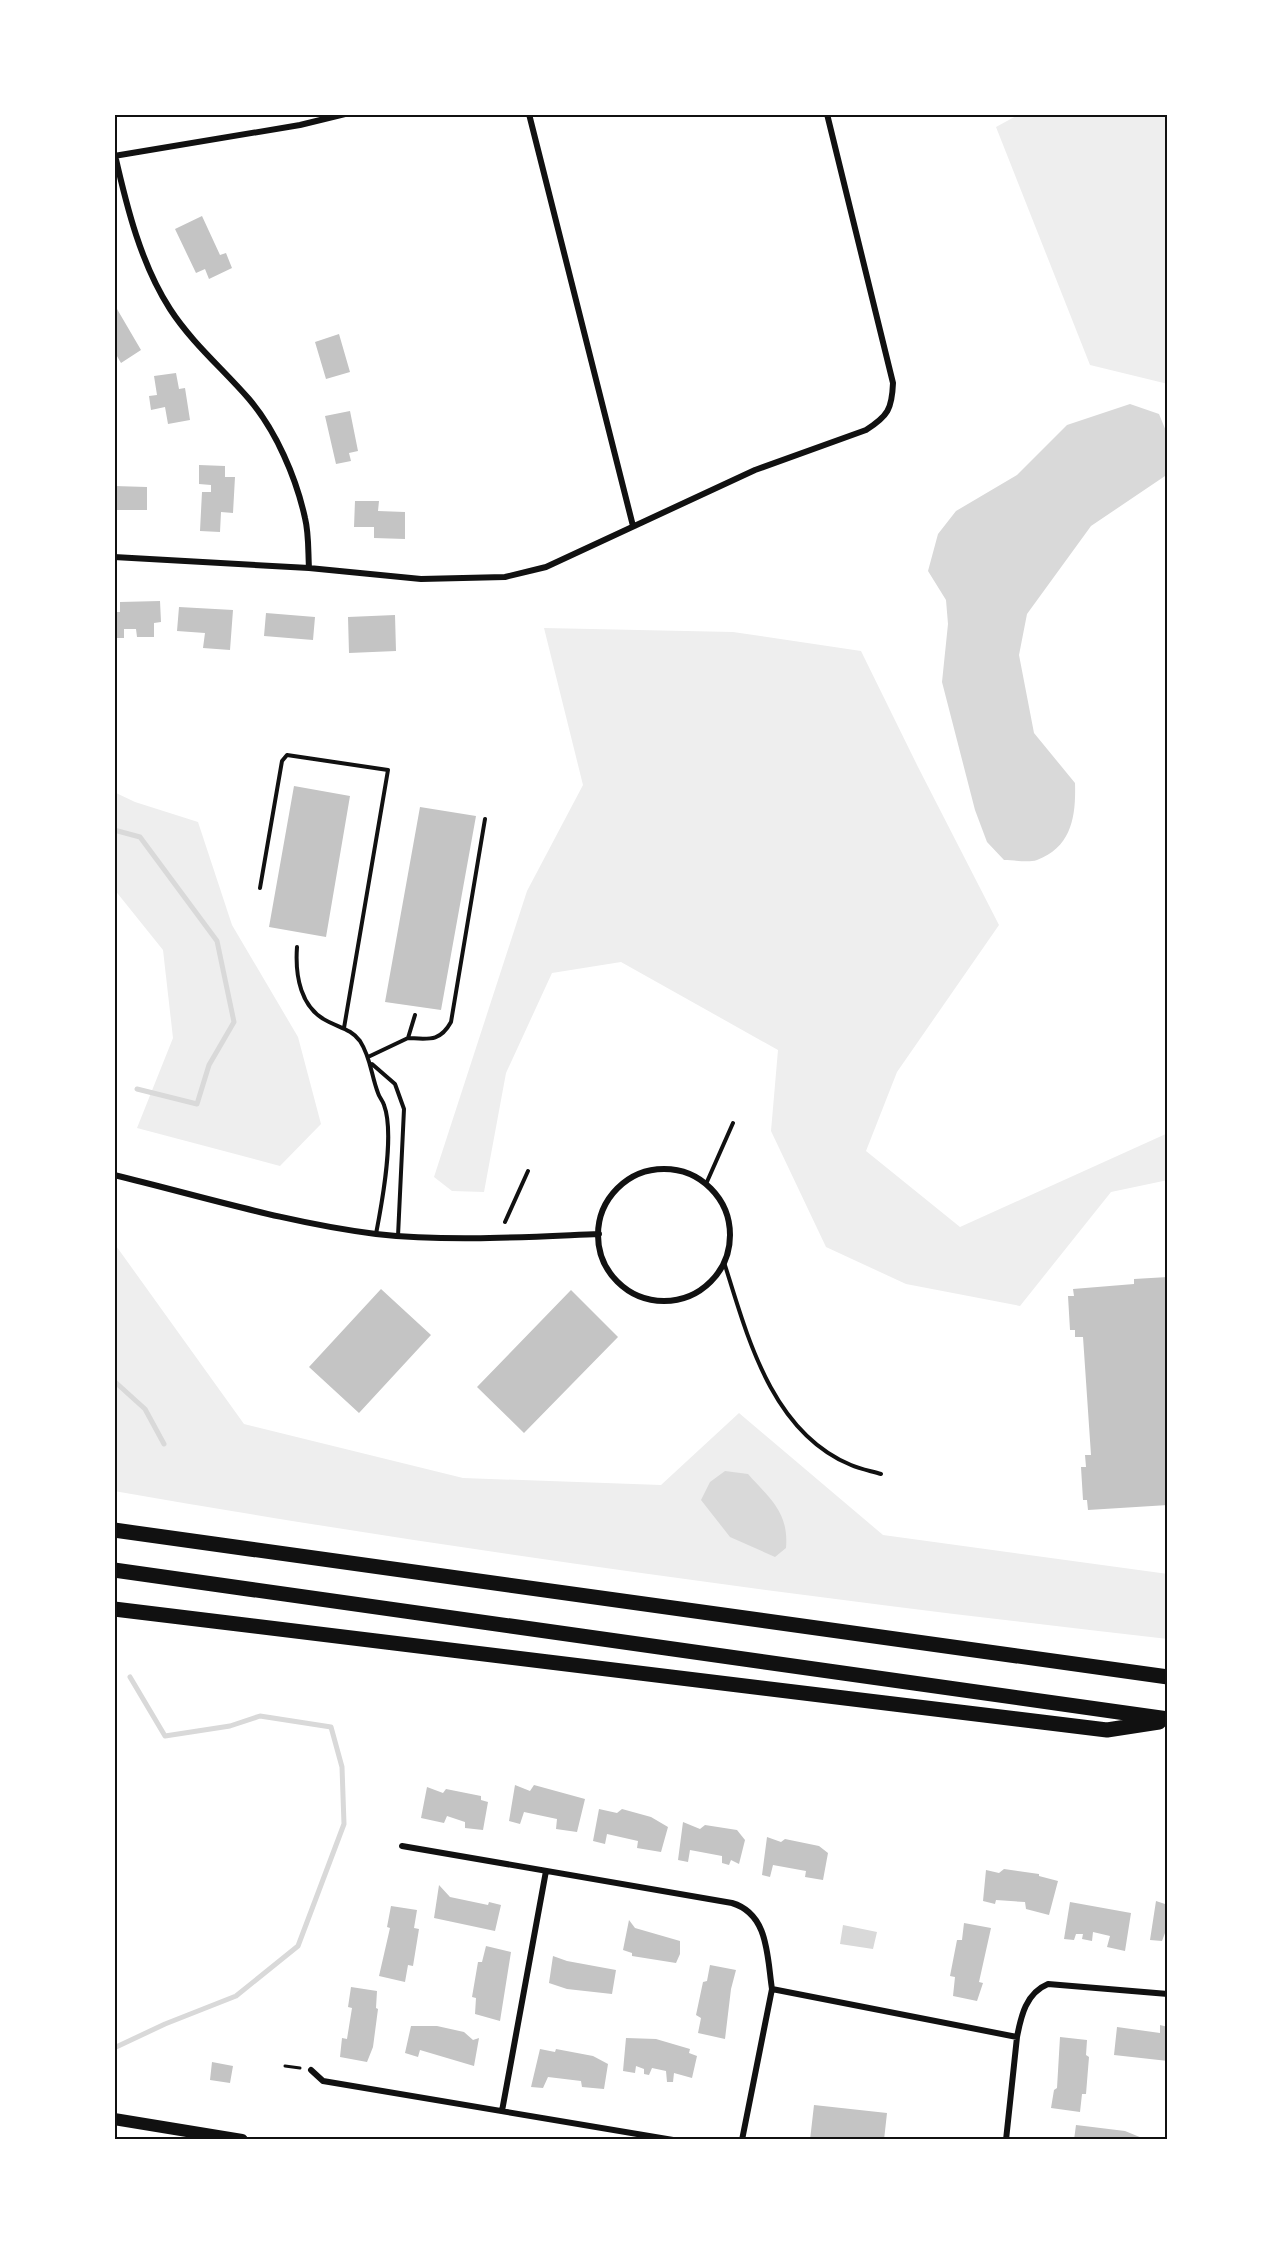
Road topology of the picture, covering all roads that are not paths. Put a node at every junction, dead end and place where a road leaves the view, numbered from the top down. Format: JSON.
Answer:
{"nodes":[{"id":1,"x":345,"y":114,"type":"edge"},
{"id":2,"x":529,"y":114,"type":"edge"},
{"id":3,"x":827,"y":114,"type":"edge"},
{"id":4,"x":114,"y":155,"type":"edge"},
{"id":5,"x":633,"y":526,"type":"junction"},
{"id":6,"x":114,"y":557,"type":"edge"},
{"id":7,"x":309,"y":568,"type":"junction"},
{"id":8,"x":485,"y":819,"type":"dead end"},
{"id":9,"x":260,"y":888,"type":"dead end"},
{"id":10,"x":297,"y":946,"type":"dead end"},
{"id":11,"x":415,"y":1015,"type":"dead end"},
{"id":12,"x":344,"y":1028,"type":"junction"},
{"id":13,"x":408,"y":1038,"type":"junction"},
{"id":14,"x":368,"y":1057,"type":"junction"},
{"id":15,"x":372,"y":1064,"type":"junction"},
{"id":16,"x":734,"y":1123,"type":"dead end"},
{"id":17,"x":528,"y":1171,"type":"dead end"},
{"id":18,"x":114,"y":1175,"type":"edge"},
{"id":19,"x":706,"y":1184,"type":"junction"},
{"id":20,"x":505,"y":1222,"type":"dead end"},
{"id":21,"x":376,"y":1234,"type":"junction"},
{"id":22,"x":599,"y":1234,"type":"junction"},
{"id":23,"x":398,"y":1236,"type":"junction"},
{"id":24,"x":724,"y":1262,"type":"junction"},
{"id":25,"x":881,"y":1474,"type":"dead end"},
{"id":26,"x":114,"y":1530,"type":"edge"},
{"id":27,"x":114,"y":1570,"type":"edge"},
{"id":28,"x":114,"y":1609,"type":"edge"},
{"id":29,"x":1168,"y":1677,"type":"edge"},
{"id":30,"x":1168,"y":1720,"type":"edge"},
{"id":31,"x":402,"y":1846,"type":"dead end"},
{"id":32,"x":546,"y":1871,"type":"junction"},
{"id":33,"x":772,"y":1989,"type":"junction"},
{"id":34,"x":1168,"y":1994,"type":"edge"},
{"id":35,"x":1017,"y":2037,"type":"junction"},
{"id":36,"x":311,"y":2070,"type":"dead end"},
{"id":37,"x":502,"y":2111,"type":"junction"},
{"id":38,"x":114,"y":2119,"type":"edge"},
{"id":39,"x":242,"y":2140,"type":"edge"},
{"id":40,"x":673,"y":2140,"type":"edge"},
{"id":41,"x":742,"y":2140,"type":"edge"},
{"id":42,"x":1006,"y":2140,"type":"edge"}],
"edges":[{"from":1,"to":4,"type":"street"},
{"from":2,"to":5,"type":"street"},
{"from":3,"to":5,"type":"street"},
{"from":4,"to":7,"type":"street"},
{"from":5,"to":7,"type":"street"},
{"from":6,"to":7,"type":"street"},
{"from":8,"to":13,"type":"lane"},
{"from":9,"to":12,"type":"lane"},
{"from":10,"to":12,"type":"lane"},
{"from":11,"to":13,"type":"lane"},
{"from":12,"to":14,"type":"lane"},
{"from":13,"to":14,"type":"lane"},
{"from":14,"to":15,"type":"lane"},
{"from":15,"to":21,"type":"lane"},
{"from":15,"to":23,"type":"lane"},
{"from":16,"to":19,"type":"lane"},
{"from":17,"to":20,"type":"lane"},
{"from":18,"to":21,"type":"street"},
{"from":19,"to":22,"type":"street"},
{"from":19,"to":24,"type":"street"},
{"from":21,"to":23,"type":"street"},
{"from":22,"to":23,"type":"street"},
{"from":22,"to":24,"type":"street"},
{"from":24,"to":25,"type":"lane"},
{"from":26,"to":29,"type":"highway"},
{"from":27,"to":30,"type":"highway"},
{"from":28,"to":30,"type":"highway"},
{"from":31,"to":32,"type":"street"},
{"from":32,"to":33,"type":"street"},
{"from":32,"to":37,"type":"street"},
{"from":33,"to":35,"type":"street"},
{"from":33,"to":41,"type":"street"},
{"from":34,"to":35,"type":"street"},
{"from":35,"to":42,"type":"street"},
{"from":36,"to":37,"type":"street"},
{"from":37,"to":40,"type":"street"},
{"from":38,"to":39,"type":"main road"}]}
